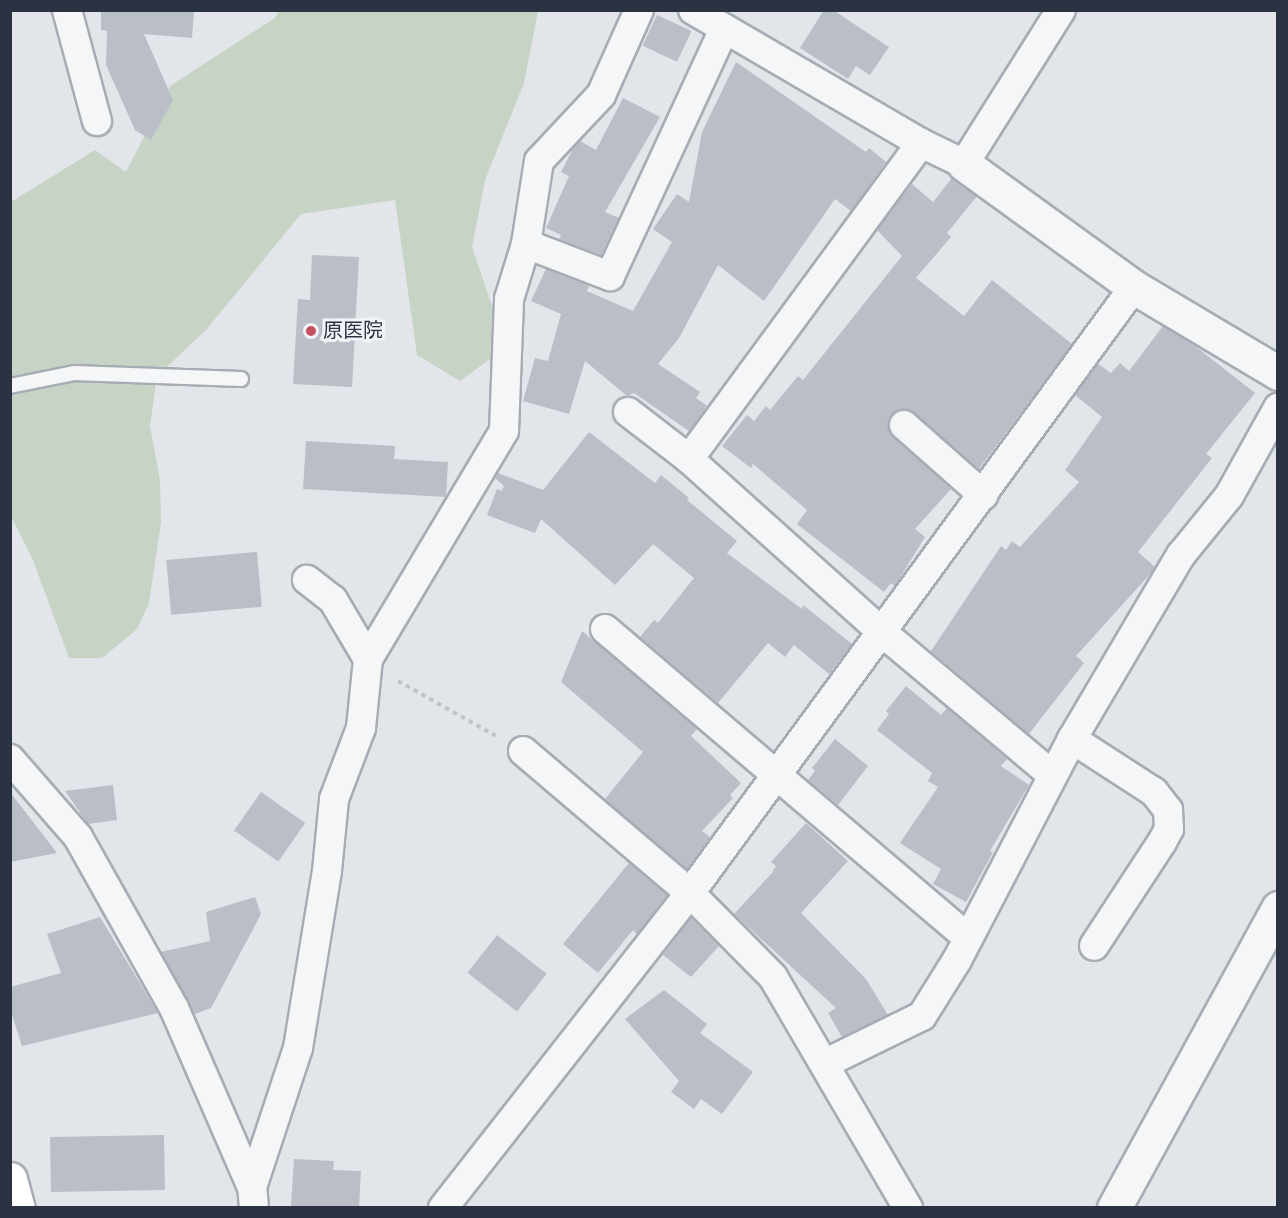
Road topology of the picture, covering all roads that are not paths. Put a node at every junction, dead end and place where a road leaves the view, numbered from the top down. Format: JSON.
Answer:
{"nodes":[{"id":1,"x":67,"y":10,"type":"edge"},
{"id":2,"x":639,"y":10,"type":"edge"},
{"id":3,"x":693,"y":10,"type":"edge"},
{"id":4,"x":1060,"y":10,"type":"edge"},
{"id":5,"x":723,"y":31,"type":"junction"},
{"id":6,"x":97,"y":121,"type":"dead end"},
{"id":7,"x":921,"y":143,"type":"junction"},
{"id":8,"x":964,"y":164,"type":"junction"},
{"id":9,"x":526,"y":244,"type":"junction"},
{"id":10,"x":1134,"y":287,"type":"junction"},
{"id":11,"x":1278,"y":373,"type":"edge"},
{"id":12,"x":241,"y":379,"type":"dead end"},
{"id":13,"x":10,"y":386,"type":"edge"},
{"id":14,"x":1278,"y":408,"type":"edge"},
{"id":15,"x":628,"y":412,"type":"dead end"},
{"id":16,"x":904,"y":424,"type":"dead end"},
{"id":17,"x":689,"y":459,"type":"junction"},
{"id":18,"x":983,"y":495,"type":"junction"},
{"id":19,"x":307,"y":580,"type":"dead end"},
{"id":20,"x":605,"y":629,"type":"dead end"},
{"id":21,"x":883,"y":633,"type":"junction"},
{"id":22,"x":368,"y":659,"type":"junction"},
{"id":23,"x":1072,"y":739,"type":"junction"},
{"id":24,"x":523,"y":751,"type":"road end"},
{"id":25,"x":10,"y":759,"type":"edge"},
{"id":26,"x":1052,"y":774,"type":"junction"},
{"id":27,"x":778,"y":775,"type":"junction"},
{"id":28,"x":690,"y":893,"type":"junction"},
{"id":29,"x":1278,"y":908,"type":"edge"},
{"id":30,"x":968,"y":938,"type":"junction"},
{"id":31,"x":1094,"y":946,"type":"dead end"},
{"id":32,"x":826,"y":1063,"type":"junction"},
{"id":33,"x":10,"y":1179,"type":"edge"},
{"id":34,"x":253,"y":1197,"type":"edge"},
{"id":35,"x":18,"y":1208,"type":"edge"},
{"id":36,"x":443,"y":1208,"type":"edge"},
{"id":37,"x":908,"y":1208,"type":"edge"},
{"id":38,"x":1114,"y":1208,"type":"edge"}],
"edges":[{"from":1,"to":6,"type":"street"},
{"from":2,"to":9,"type":"street"},
{"from":3,"to":5,"type":"street"},
{"from":4,"to":8,"type":"street"},
{"from":5,"to":7,"type":"street"},
{"from":5,"to":9,"type":"street"},
{"from":7,"to":8,"type":"street"},
{"from":7,"to":17,"type":"street"},
{"from":8,"to":10,"type":"street"},
{"from":9,"to":22,"type":"street"},
{"from":10,"to":11,"type":"street"},
{"from":10,"to":18,"type":"street"},
{"from":12,"to":13,"type":"lane"},
{"from":14,"to":23,"type":"street"},
{"from":15,"to":17,"type":"street"},
{"from":16,"to":18,"type":"street"},
{"from":17,"to":21,"type":"street"},
{"from":18,"to":21,"type":"street"},
{"from":19,"to":22,"type":"street"},
{"from":20,"to":27,"type":"street"},
{"from":21,"to":26,"type":"street"},
{"from":21,"to":27,"type":"street"},
{"from":22,"to":34,"type":"street"},
{"from":23,"to":26,"type":"street"},
{"from":23,"to":31,"type":"street"},
{"from":24,"to":28,"type":"street"},
{"from":25,"to":34,"type":"street"},
{"from":26,"to":30,"type":"street"},
{"from":27,"to":28,"type":"street"},
{"from":27,"to":30,"type":"street"},
{"from":28,"to":32,"type":"street"},
{"from":28,"to":36,"type":"street"},
{"from":29,"to":38,"type":"street"},
{"from":30,"to":32,"type":"street"},
{"from":32,"to":37,"type":"street"},
{"from":33,"to":35,"type":"main road"}]}
